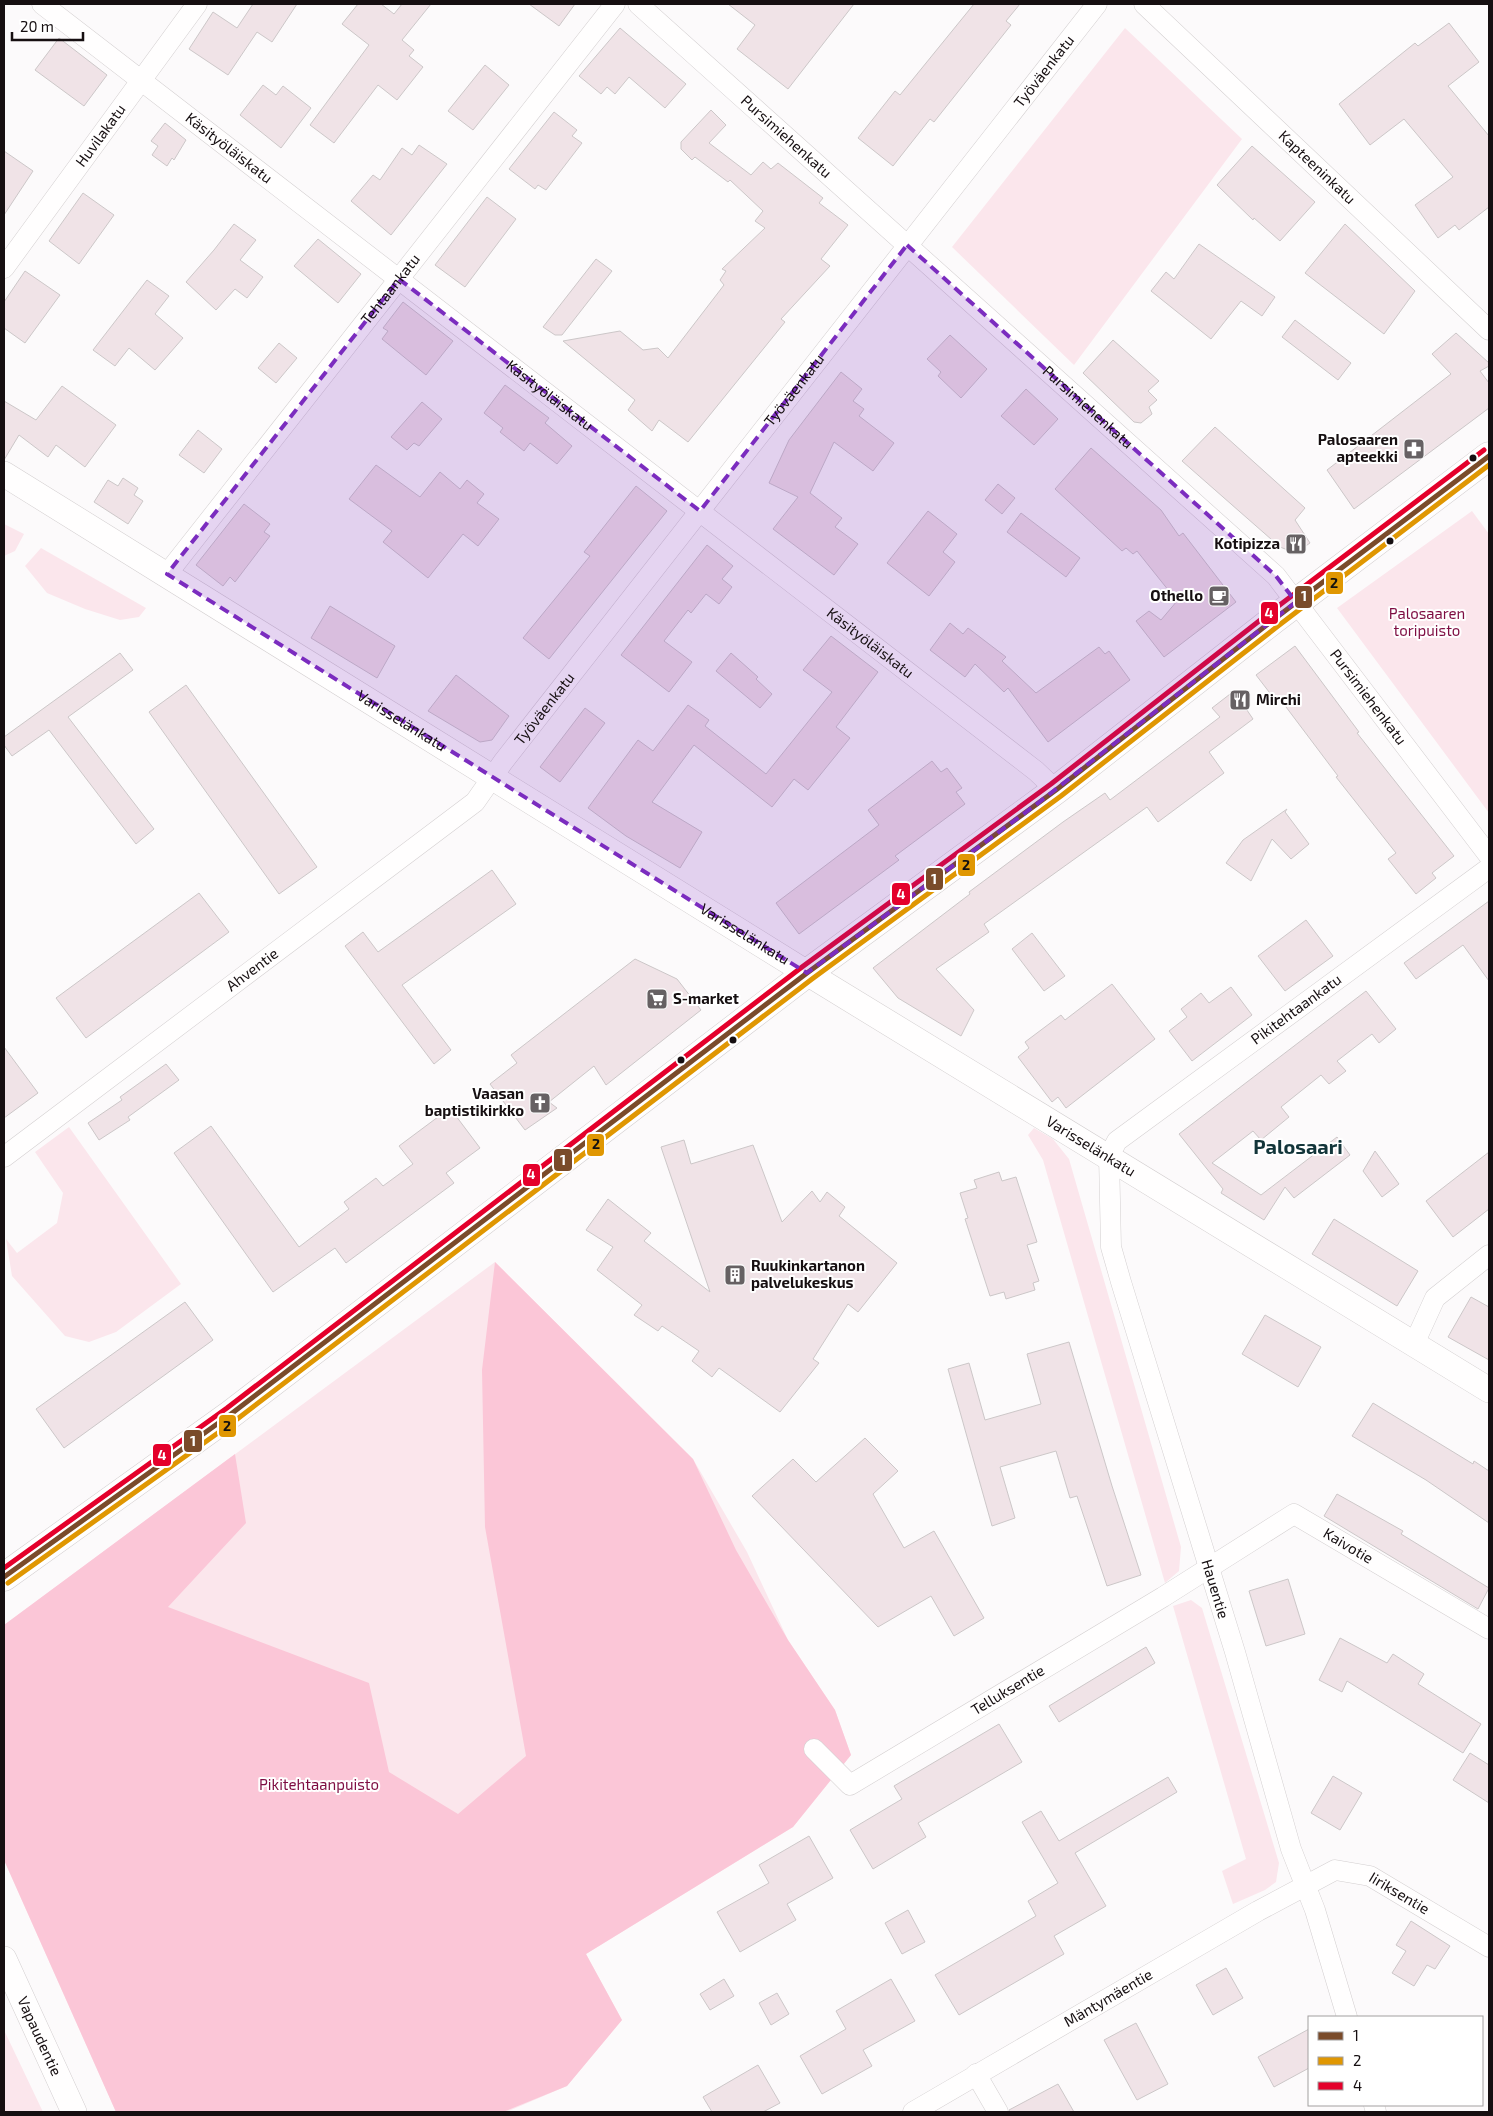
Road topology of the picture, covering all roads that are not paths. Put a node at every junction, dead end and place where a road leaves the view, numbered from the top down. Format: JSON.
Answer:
{"nodes":[{"id":1,"x":42,"y":4,"type":"edge"},
{"id":2,"x":197,"y":4,"type":"edge"},
{"id":3,"x":615,"y":4,"type":"edge"},
{"id":4,"x":638,"y":4,"type":"edge"},
{"id":5,"x":1097,"y":4,"type":"edge"},
{"id":6,"x":1144,"y":4,"type":"edge"},
{"id":7,"x":141,"y":80,"type":"junction"},
{"id":8,"x":907,"y":245,"type":"junction"},
{"id":9,"x":4,"y":268,"type":"edge"},
{"id":10,"x":399,"y":279,"type":"junction"},
{"id":11,"x":1489,"y":330,"type":"edge"},
{"id":12,"x":1489,"y":456,"type":"edge"},
{"id":13,"x":4,"y":474,"type":"edge"},
{"id":14,"x":700,"y":511,"type":"junction"},
{"id":15,"x":166,"y":574,"type":"junction"},
{"id":16,"x":1296,"y":602,"type":"junction"},
{"id":17,"x":493,"y":776,"type":"junction"},
{"id":18,"x":1056,"y":790,"type":"junction"},
{"id":19,"x":1489,"y":856,"type":"edge"},
{"id":20,"x":1489,"y":868,"type":"edge"},
{"id":21,"x":807,"y":973,"type":"junction"},
{"id":22,"x":1109,"y":1156,"type":"junction"},
{"id":23,"x":4,"y":1157,"type":"edge"},
{"id":24,"x":1489,"y":1255,"type":"edge"},
{"id":25,"x":1414,"y":1344,"type":"junction"},
{"id":26,"x":1489,"y":1390,"type":"edge"},
{"id":27,"x":1208,"y":1566,"type":"junction"},
{"id":28,"x":4,"y":1577,"type":"edge"},
{"id":29,"x":1489,"y":1629,"type":"edge"},
{"id":30,"x":814,"y":1749,"type":"dead end"},
{"id":31,"x":1305,"y":1885,"type":"junction"},
{"id":32,"x":1489,"y":1946,"type":"edge"},
{"id":33,"x":4,"y":1959,"type":"edge"},
{"id":34,"x":1347,"y":2016,"type":"edge"},
{"id":35,"x":976,"y":2074,"type":"junction"},
{"id":36,"x":74,"y":2112,"type":"edge"},
{"id":37,"x":913,"y":2112,"type":"edge"},
{"id":38,"x":998,"y":2112,"type":"edge"}],
"edges":[{"from":1,"to":7,"type":"street","name":"Käsityöläiskatu"},
{"from":2,"to":7,"type":"street","name":"Huvilakatu"},
{"from":3,"to":10,"type":"street","name":"Tehtaankatu"},
{"from":4,"to":8,"type":"street","name":"Pursimiehenkatu"},
{"from":5,"to":8,"type":"street","name":"Työväenkatu"},
{"from":6,"to":11,"type":"street","name":"Kapteeninkatu"},
{"from":7,"to":9,"type":"street","name":"Huvilakatu"},
{"from":7,"to":10,"type":"street","name":"Käsityöläiskatu"},
{"from":8,"to":14,"type":"street","name":"Työväenkatu"},
{"from":8,"to":16,"type":"street","name":"Pursimiehenkatu"},
{"from":10,"to":14,"type":"street","name":"Käsityöläiskatu"},
{"from":10,"to":15,"type":"street","name":"Tehtaankatu"},
{"from":12,"to":16,"type":"main road"},
{"from":13,"to":15,"type":"street","name":"Varisselänkatu"},
{"from":14,"to":17,"type":"street","name":"Työväenkatu"},
{"from":14,"to":18,"type":"street","name":"Käsityöläiskatu"},
{"from":15,"to":17,"type":"street","name":"Varisselänkatu"},
{"from":16,"to":18,"type":"main road"},
{"from":16,"to":19,"type":"street","name":"Pursimiehenkatu"},
{"from":17,"to":21,"type":"street","name":"Varisselänkatu"},
{"from":17,"to":23,"type":"street","name":"Ahventie"},
{"from":18,"to":21,"type":"main road"},
{"from":20,"to":22,"type":"street","name":"Pikitehtaankatu"},
{"from":21,"to":22,"type":"street","name":"Varisselänkatu"},
{"from":21,"to":28,"type":"main road"},
{"from":22,"to":25,"type":"street","name":"Varisselänkatu"},
{"from":22,"to":27,"type":"street","name":"Hauentie"},
{"from":24,"to":25,"type":"street"},
{"from":25,"to":26,"type":"street","name":"Varisselänkatu"},
{"from":27,"to":29,"type":"street","name":"Kaivotie"},
{"from":27,"to":30,"type":"street","name":"Telluksentie"},
{"from":27,"to":31,"type":"street","name":"Hauentie"},
{"from":31,"to":32,"type":"street","name":"Iiriksentie"},
{"from":31,"to":34,"type":"street","name":"Hauentie"},
{"from":31,"to":35,"type":"street","name":"Mäntymäentie"},
{"from":33,"to":36,"type":"street","name":"Vapaudentie"},
{"from":35,"to":37,"type":"street","name":"Mäntymäentie"},
{"from":35,"to":38,"type":"street"}]}
